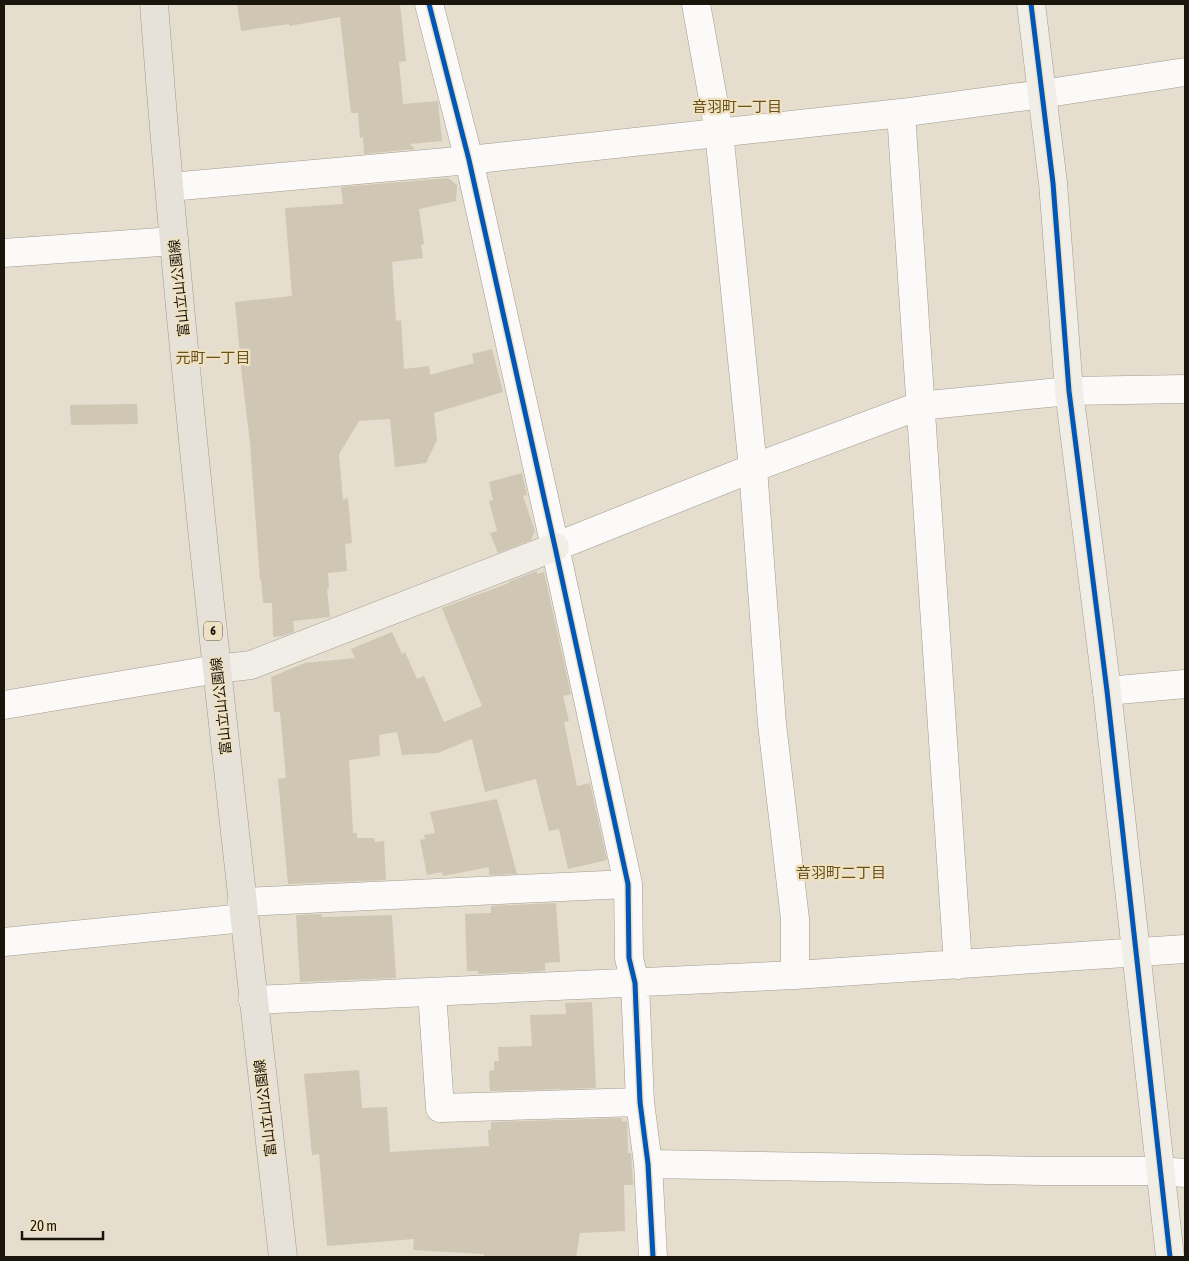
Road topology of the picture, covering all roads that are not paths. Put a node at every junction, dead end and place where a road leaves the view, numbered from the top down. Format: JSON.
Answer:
{"nodes":[{"id":1,"x":154,"y":4,"type":"edge"},
{"id":2,"x":429,"y":4,"type":"edge"},
{"id":3,"x":696,"y":4,"type":"edge"},
{"id":4,"x":1031,"y":4,"type":"edge"},
{"id":5,"x":1185,"y":72,"type":"edge"},
{"id":6,"x":1042,"y":94,"type":"junction"},
{"id":7,"x":901,"y":112,"type":"junction"},
{"id":8,"x":720,"y":132,"type":"junction"},
{"id":9,"x":469,"y":160,"type":"junction"},
{"id":10,"x":170,"y":187,"type":"junction"},
{"id":11,"x":174,"y":241,"type":"junction"},
{"id":12,"x":4,"y":253,"type":"edge"},
{"id":13,"x":1185,"y":388,"type":"edge"},
{"id":14,"x":1069,"y":391,"type":"junction"},
{"id":15,"x":919,"y":406,"type":"junction"},
{"id":16,"x":752,"y":468,"type":"junction"},
{"id":17,"x":555,"y":547,"type":"junction"},
{"id":18,"x":217,"y":669,"type":"junction"},
{"id":19,"x":1185,"y":684,"type":"edge"},
{"id":20,"x":1107,"y":692,"type":"junction"},
{"id":21,"x":4,"y":705,"type":"edge"},
{"id":22,"x":628,"y":884,"type":"junction"},
{"id":23,"x":243,"y":910,"type":"junction"},
{"id":24,"x":4,"y":942,"type":"edge"},
{"id":25,"x":1185,"y":949,"type":"edge"},
{"id":26,"x":1136,"y":952,"type":"junction"},
{"id":27,"x":958,"y":965,"type":"junction"},
{"id":28,"x":795,"y":975,"type":"junction"},
{"id":29,"x":636,"y":983,"type":"junction"},
{"id":30,"x":432,"y":992,"type":"junction"},
{"id":31,"x":252,"y":1000,"type":"junction"},
{"id":32,"x":640,"y":1102,"type":"junction"},
{"id":33,"x":648,"y":1164,"type":"junction"},
{"id":34,"x":1173,"y":1172,"type":"edge"},
{"id":35,"x":283,"y":1257,"type":"edge"},
{"id":36,"x":652,"y":1257,"type":"edge"},
{"id":37,"x":1170,"y":1257,"type":"edge"}],
"edges":[{"from":1,"to":10,"type":"main road","name":"富山立山公園線","number":"6"},
{"from":2,"to":9,"type":"street"},
{"from":3,"to":8,"type":"street"},
{"from":4,"to":6,"type":"street"},
{"from":5,"to":6,"type":"street"},
{"from":6,"to":7,"type":"street"},
{"from":6,"to":14,"type":"street"},
{"from":7,"to":8,"type":"street"},
{"from":7,"to":15,"type":"street"},
{"from":8,"to":9,"type":"street"},
{"from":8,"to":16,"type":"street"},
{"from":9,"to":10,"type":"street"},
{"from":9,"to":17,"type":"street"},
{"from":10,"to":11,"type":"main road","name":"富山立山公園線","number":"6"},
{"from":11,"to":12,"type":"street"},
{"from":11,"to":18,"type":"main road","name":"富山立山公園線","number":"6"},
{"from":13,"to":14,"type":"street"},
{"from":14,"to":15,"type":"street"},
{"from":14,"to":20,"type":"street"},
{"from":15,"to":16,"type":"street"},
{"from":15,"to":27,"type":"street"},
{"from":16,"to":17,"type":"street"},
{"from":16,"to":28,"type":"street"},
{"from":17,"to":18,"type":"street"},
{"from":17,"to":22,"type":"street"},
{"from":18,"to":21,"type":"street"},
{"from":18,"to":23,"type":"main road","name":"富山立山公園線","number":"6"},
{"from":19,"to":20,"type":"street"},
{"from":20,"to":26,"type":"street"},
{"from":22,"to":23,"type":"street"},
{"from":22,"to":29,"type":"street"},
{"from":23,"to":24,"type":"street"},
{"from":23,"to":31,"type":"main road","name":"富山立山公園線","number":"6"},
{"from":25,"to":26,"type":"street"},
{"from":26,"to":27,"type":"street"},
{"from":26,"to":34,"type":"street"},
{"from":27,"to":28,"type":"street"},
{"from":28,"to":29,"type":"street"},
{"from":29,"to":30,"type":"street"},
{"from":29,"to":32,"type":"street"},
{"from":30,"to":31,"type":"street"},
{"from":30,"to":32,"type":"street"},
{"from":31,"to":35,"type":"main road","name":"富山立山公園線","number":"6"},
{"from":32,"to":33,"type":"street"},
{"from":33,"to":34,"type":"street"},
{"from":33,"to":36,"type":"street"},
{"from":34,"to":37,"type":"street"}]}
